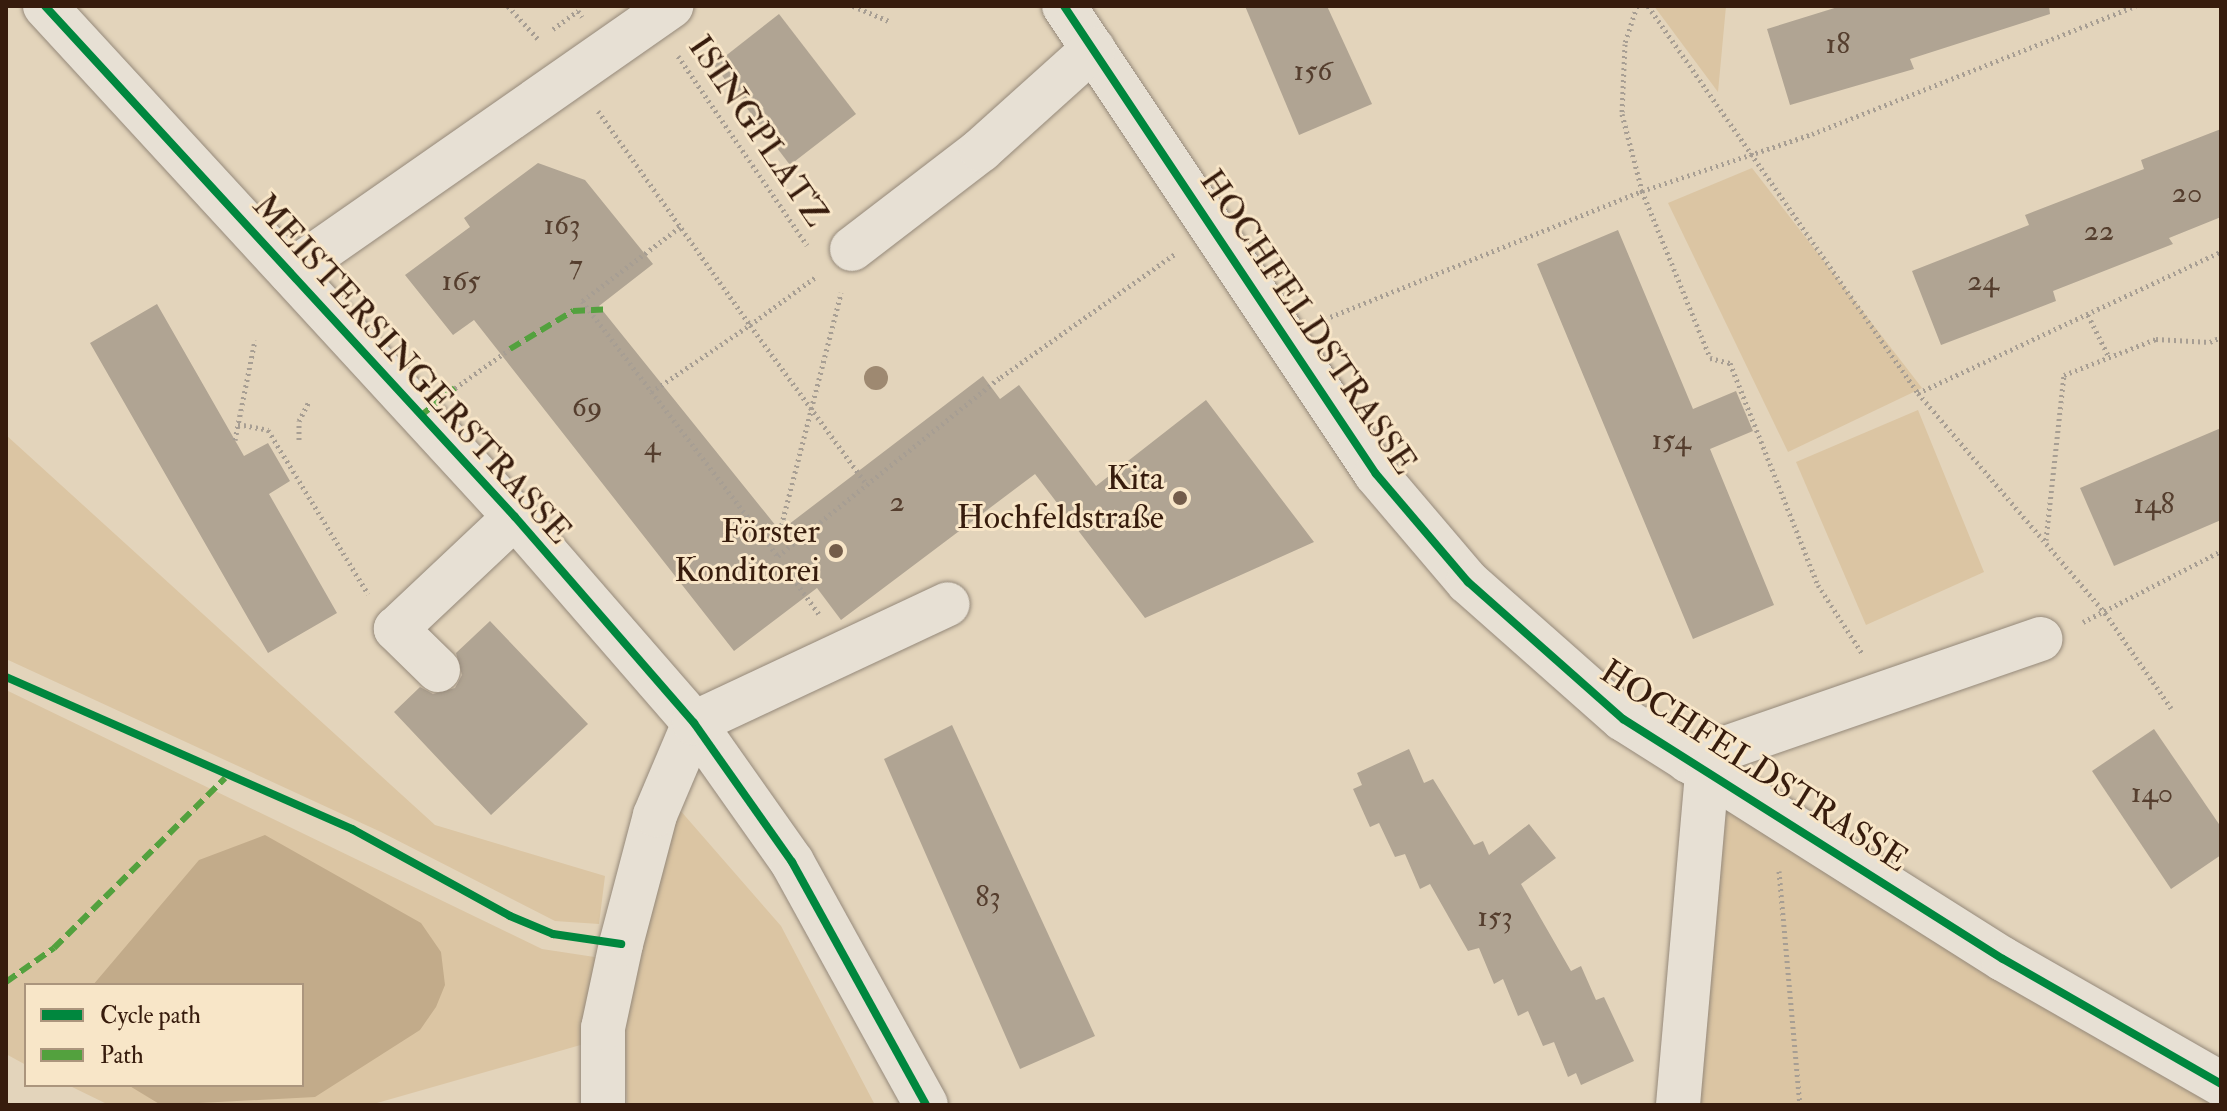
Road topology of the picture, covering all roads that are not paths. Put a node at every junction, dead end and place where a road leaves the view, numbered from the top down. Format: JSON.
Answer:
{"nodes":[{"id":1,"x":45,"y":6,"type":"edge"},
{"id":2,"x":1064,"y":6,"type":"edge"},
{"id":3,"x":663,"y":12,"type":"edge"},
{"id":4,"x":1093,"y":49,"type":"junction"},
{"id":5,"x":838,"y":260,"type":"road end"},
{"id":6,"x":290,"y":272,"type":"junction"},
{"id":7,"x":515,"y":517,"type":"junction"},
{"id":8,"x":948,"y":604,"type":"dead end"},
{"id":9,"x":2041,"y":639,"type":"dead end"},
{"id":10,"x":438,"y":670,"type":"dead end"},
{"id":11,"x":694,"y":723,"type":"junction"},
{"id":12,"x":1698,"y":767,"type":"junction"},
{"id":13,"x":2221,"y":1084,"type":"edge"},
{"id":14,"x":603,"y":1105,"type":"edge"},
{"id":15,"x":926,"y":1105,"type":"edge"},
{"id":16,"x":1678,"y":1105,"type":"edge"}],
"edges":[{"from":1,"to":6,"type":"street","name":"MEISTERSINGERSTRASSE"},
{"from":2,"to":4,"type":"street","name":"HOCHFELDSTRASSE"},
{"from":3,"to":6,"type":"street"},
{"from":4,"to":5,"type":"street"},
{"from":4,"to":12,"type":"street","name":"HOCHFELDSTRASSE"},
{"from":6,"to":7,"type":"street","name":"MEISTERSINGERSTRASSE"},
{"from":7,"to":10,"type":"street"},
{"from":7,"to":11,"type":"street","name":"MEISTERSINGERSTRASSE"},
{"from":8,"to":11,"type":"street"},
{"from":9,"to":12,"type":"street"},
{"from":11,"to":14,"type":"street"},
{"from":11,"to":15,"type":"street","name":"MEISTERSINGERSTRASSE"},
{"from":12,"to":13,"type":"street","name":"HOCHFELDSTRASSE"},
{"from":12,"to":16,"type":"street"}]}
